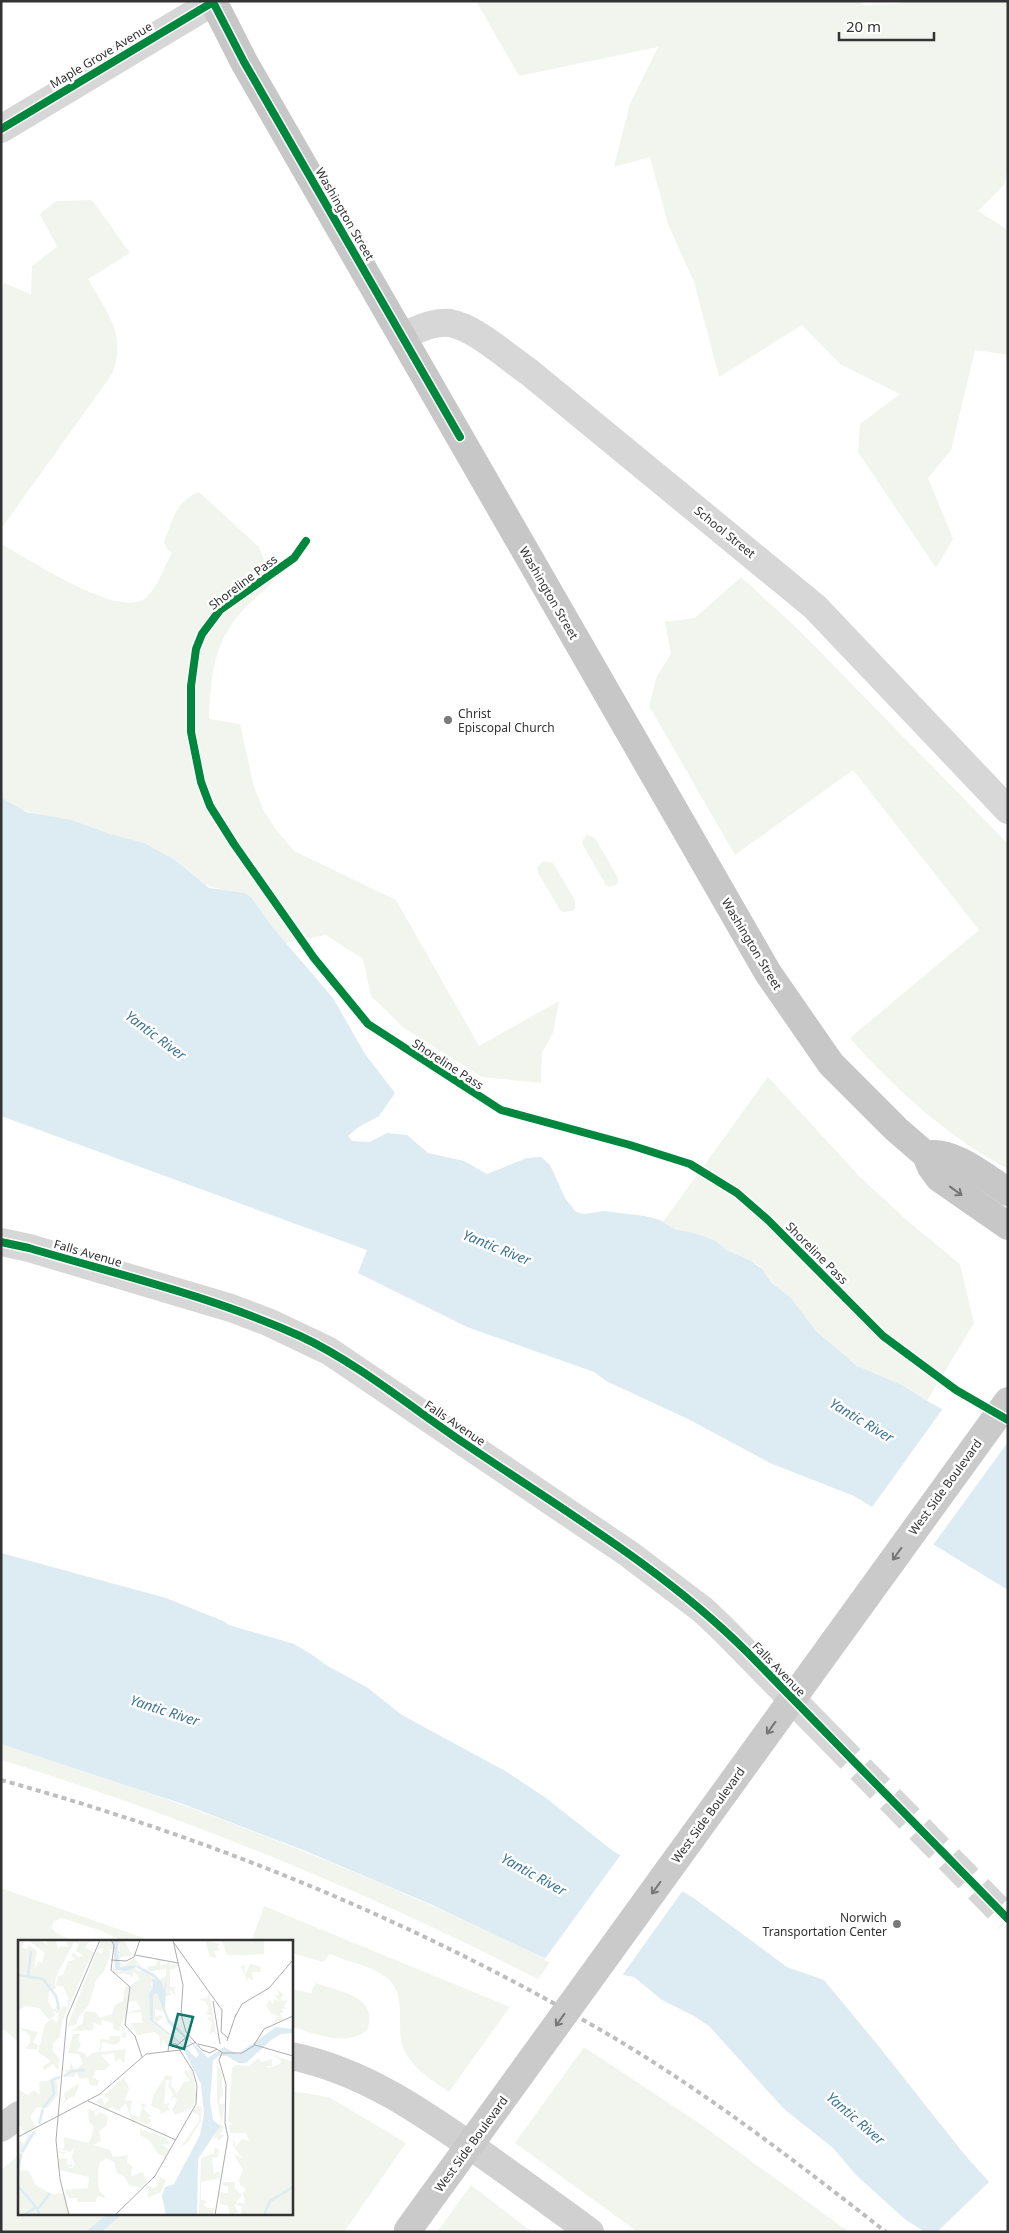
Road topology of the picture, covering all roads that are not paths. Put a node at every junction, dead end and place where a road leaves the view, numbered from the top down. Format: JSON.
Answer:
{"nodes":[{"id":1,"x":213,"y":2,"type":"edge"},
{"id":2,"x":1,"y":129,"type":"edge"},
{"id":3,"x":402,"y":336,"type":"junction"},
{"id":4,"x":1008,"y":810,"type":"edge"},
{"id":5,"x":926,"y":1155,"type":"junction"},
{"id":6,"x":1008,"y":1192,"type":"edge"},
{"id":7,"x":1008,"y":1226,"type":"edge"},
{"id":8,"x":1,"y":1242,"type":"edge"},
{"id":9,"x":1008,"y":1401,"type":"edge"},
{"id":10,"x":831,"y":1740,"type":"tunnel mouth"},
{"id":11,"x":292,"y":2056,"type":"edge"},
{"id":12,"x":18,"y":2115,"type":"edge"},
{"id":13,"x":1,"y":2128,"type":"edge"},
{"id":14,"x":408,"y":2230,"type":"dead end"},
{"id":15,"x":590,"y":2232,"type":"edge"}],
"edges":[{"from":1,"to":2,"type":"street","name":"Maple Grove Avenue"},
{"from":1,"to":3,"type":"highway","name":"Washington Street"},
{"from":3,"to":4,"type":"street","name":"School Street"},
{"from":3,"to":5,"type":"highway","name":"Washington Street"},
{"from":5,"to":6,"type":"highway"},
{"from":5,"to":7,"type":"highway","name":"Washington Street","one_way":true},
{"from":8,"to":10,"type":"street","name":"Falls Avenue"},
{"from":9,"to":14,"type":"main road","name":"West Side Boulevard","one_way":true,"bridge":true},
{"from":11,"to":15,"type":"main road"},
{"from":12,"to":13,"type":"main road"}]}
